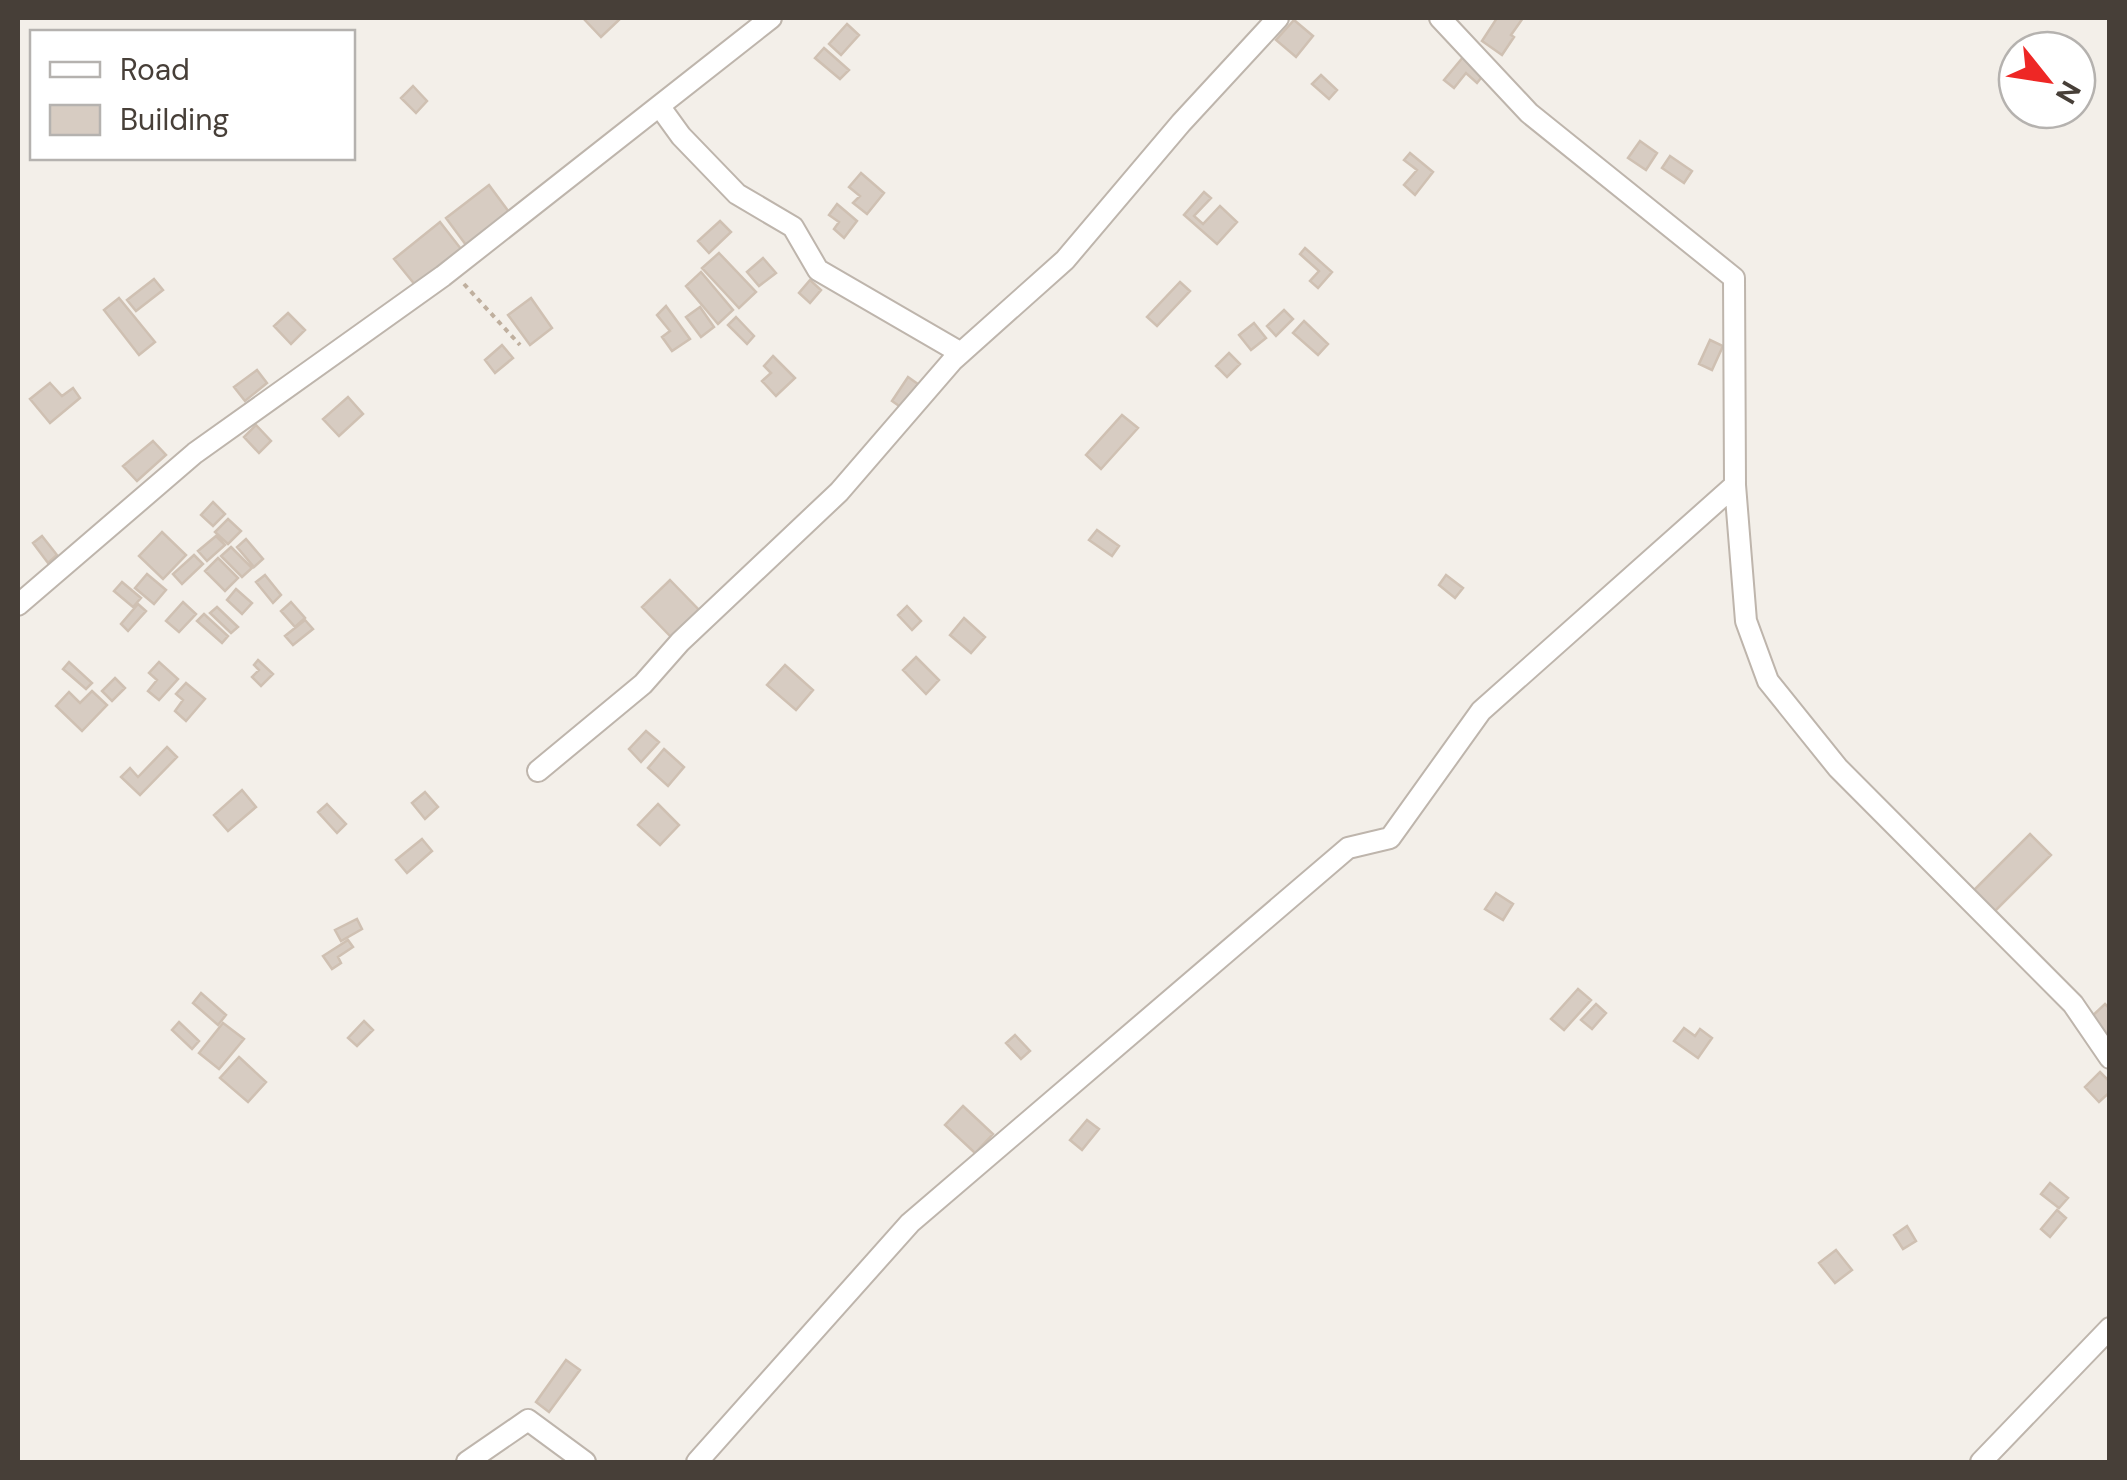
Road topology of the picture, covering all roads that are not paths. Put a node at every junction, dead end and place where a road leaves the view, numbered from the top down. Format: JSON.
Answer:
{"nodes":[{"id":1,"x":772,"y":18,"type":"edge"},
{"id":2,"x":1278,"y":18,"type":"edge"},
{"id":3,"x":1440,"y":18,"type":"edge"},
{"id":4,"x":660,"y":106,"type":"junction"},
{"id":5,"x":961,"y":353,"type":"junction"},
{"id":6,"x":1735,"y":486,"type":"junction"},
{"id":7,"x":18,"y":606,"type":"edge"},
{"id":8,"x":538,"y":771,"type":"dead end"},
{"id":9,"x":2110,"y":1058,"type":"edge"},
{"id":10,"x":2110,"y":1328,"type":"edge"},
{"id":11,"x":467,"y":1462,"type":"edge"},
{"id":12,"x":585,"y":1462,"type":"edge"},
{"id":13,"x":697,"y":1462,"type":"edge"},
{"id":14,"x":1981,"y":1462,"type":"edge"}],
"edges":[{"from":1,"to":4,"type":"street"},
{"from":2,"to":5,"type":"street"},
{"from":3,"to":6,"type":"street"},
{"from":4,"to":5,"type":"street"},
{"from":4,"to":7,"type":"street"},
{"from":5,"to":8,"type":"street"},
{"from":6,"to":9,"type":"street"},
{"from":6,"to":13,"type":"street"},
{"from":10,"to":14,"type":"street"},
{"from":11,"to":12,"type":"street"}]}
